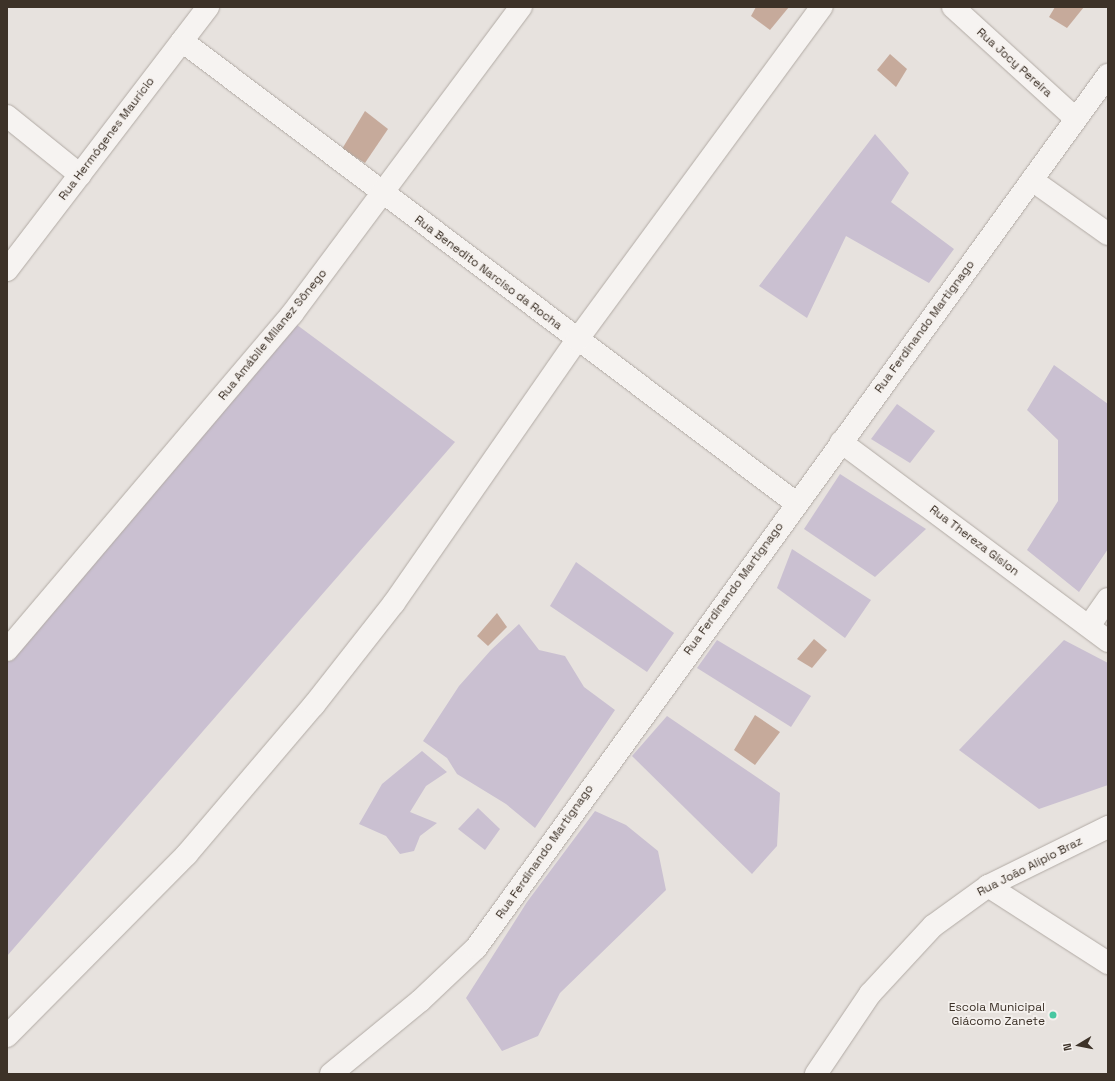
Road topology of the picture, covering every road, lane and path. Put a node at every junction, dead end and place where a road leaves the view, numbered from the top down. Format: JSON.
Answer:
{"nodes":[{"id":1,"x":208,"y":7,"type":"edge"},
{"id":2,"x":521,"y":7,"type":"edge"},
{"id":3,"x":822,"y":7,"type":"edge"},
{"id":4,"x":953,"y":7,"type":"edge"},
{"id":5,"x":182,"y":41,"type":"junction"},
{"id":6,"x":1108,"y":75,"type":"edge"},
{"id":7,"x":7,"y":116,"type":"edge"},
{"id":8,"x":1076,"y":119,"type":"junction"},
{"id":9,"x":80,"y":175,"type":"junction"},
{"id":10,"x":1032,"y":180,"type":"junction"},
{"id":11,"x":382,"y":194,"type":"junction"},
{"id":12,"x":1108,"y":234,"type":"edge"},
{"id":13,"x":7,"y":270,"type":"edge"},
{"id":14,"x":577,"y":340,"type":"junction"},
{"id":15,"x":840,"y":442,"type":"junction"},
{"id":16,"x":796,"y":503,"type":"junction"},
{"id":17,"x":1108,"y":599,"type":"edge"},
{"id":18,"x":1089,"y":626,"type":"junction"},
{"id":19,"x":1108,"y":640,"type":"edge"},
{"id":20,"x":7,"y":650,"type":"edge"},
{"id":21,"x":1108,"y":827,"type":"edge"},
{"id":22,"x":988,"y":886,"type":"junction"},
{"id":23,"x":1108,"y":963,"type":"edge"},
{"id":24,"x":7,"y":1036,"type":"edge"},
{"id":25,"x":331,"y":1074,"type":"edge"},
{"id":26,"x":816,"y":1074,"type":"edge"}],
"edges":[{"from":1,"to":5,"type":"street","name":"Rua Hermógenes Maurício"},
{"from":2,"to":11,"type":"street","name":"Rua Amábile Milanez Sônego"},
{"from":3,"to":14,"type":"street"},
{"from":4,"to":8,"type":"street","name":"Rua Jocy Pereira"},
{"from":5,"to":9,"type":"street","name":"Rua Hermógenes Maurício"},
{"from":5,"to":11,"type":"street","name":"Rua Benedito Narciso da Rocha"},
{"from":6,"to":8,"type":"street","name":"Rua Ferdinando Martignago"},
{"from":7,"to":9,"type":"street"},
{"from":8,"to":10,"type":"street","name":"Rua Ferdinando Martignago"},
{"from":9,"to":13,"type":"street","name":"Rua Hermógenes Maurício"},
{"from":10,"to":12,"type":"street"},
{"from":10,"to":15,"type":"street","name":"Rua Ferdinando Martignago"},
{"from":11,"to":14,"type":"street","name":"Rua Benedito Narciso da Rocha"},
{"from":11,"to":20,"type":"street","name":"Rua Amábile Milanez Sônego"},
{"from":14,"to":16,"type":"street","name":"Rua Benedito Narciso da Rocha"},
{"from":14,"to":24,"type":"street"},
{"from":15,"to":16,"type":"street","name":"Rua Ferdinando Martignago"},
{"from":15,"to":18,"type":"street","name":"Rua Thereza Gislon"},
{"from":16,"to":25,"type":"street","name":"Rua Ferdinando Martignago"},
{"from":17,"to":18,"type":"street"},
{"from":18,"to":19,"type":"street","name":"Rua Thereza Gislon"},
{"from":21,"to":22,"type":"street","name":"Rua João Alípio Braz"},
{"from":22,"to":23,"type":"street"},
{"from":22,"to":26,"type":"street","name":"Rua João Alípio Braz"}]}
